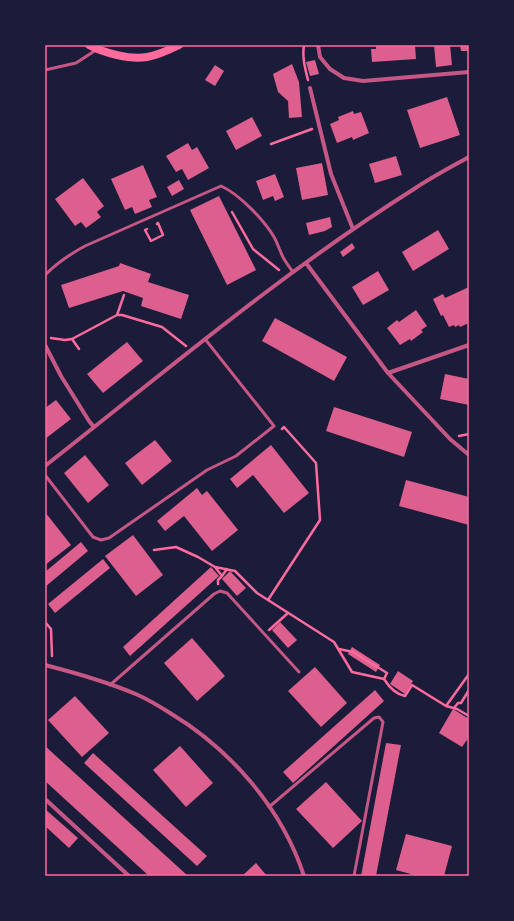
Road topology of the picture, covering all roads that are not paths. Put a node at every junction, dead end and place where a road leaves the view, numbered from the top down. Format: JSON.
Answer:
{"nodes":[{"id":1,"x":89,"y":45,"type":"edge"},
{"id":2,"x":179,"y":45,"type":"edge"},
{"id":3,"x":318,"y":45,"type":"edge"},
{"id":4,"x":97,"y":49,"type":"junction"},
{"id":5,"x":45,"y":70,"type":"edge"},
{"id":6,"x":469,"y":72,"type":"edge"},
{"id":7,"x":310,"y":88,"type":"road end"},
{"id":8,"x":469,"y":157,"type":"edge"},
{"id":9,"x":353,"y":230,"type":"junction"},
{"id":10,"x":306,"y":263,"type":"junction"},
{"id":11,"x":293,"y":272,"type":"junction"},
{"id":12,"x":45,"y":275,"type":"edge"},
{"id":13,"x":205,"y":339,"type":"junction"},
{"id":14,"x":45,"y":345,"type":"edge"},
{"id":15,"x":469,"y":345,"type":"edge"},
{"id":16,"x":388,"y":372,"type":"junction"},
{"id":17,"x":94,"y":428,"type":"junction"},
{"id":18,"x":469,"y":455,"type":"edge"},
{"id":19,"x":45,"y":466,"type":"edge"},
{"id":20,"x":45,"y":475,"type":"edge"},
{"id":21,"x":45,"y":665,"type":"edge"},
{"id":22,"x":299,"y":672,"type":"dead end"},
{"id":23,"x":110,"y":685,"type":"junction"},
{"id":24,"x":45,"y":799,"type":"edge"},
{"id":25,"x":269,"y":807,"type":"junction"},
{"id":26,"x":129,"y":876,"type":"edge"},
{"id":27,"x":304,"y":876,"type":"edge"},
{"id":28,"x":354,"y":876,"type":"edge"}],
"edges":[{"from":1,"to":4,"type":"main road"},
{"from":2,"to":4,"type":"main road"},
{"from":3,"to":6,"type":"street"},
{"from":4,"to":5,"type":"lane"},
{"from":7,"to":9,"type":"street"},
{"from":8,"to":9,"type":"street"},
{"from":9,"to":10,"type":"street"},
{"from":10,"to":11,"type":"street"},
{"from":10,"to":16,"type":"street"},
{"from":11,"to":12,"type":"lane"},
{"from":11,"to":13,"type":"street"},
{"from":13,"to":17,"type":"street"},
{"from":13,"to":20,"type":"lane"},
{"from":14,"to":17,"type":"street"},
{"from":15,"to":16,"type":"street"},
{"from":16,"to":18,"type":"street"},
{"from":17,"to":19,"type":"street"},
{"from":21,"to":23,"type":"street"},
{"from":22,"to":23,"type":"lane"},
{"from":23,"to":25,"type":"street"},
{"from":24,"to":26,"type":"street"},
{"from":25,"to":27,"type":"street"},
{"from":25,"to":28,"type":"lane"}]}
